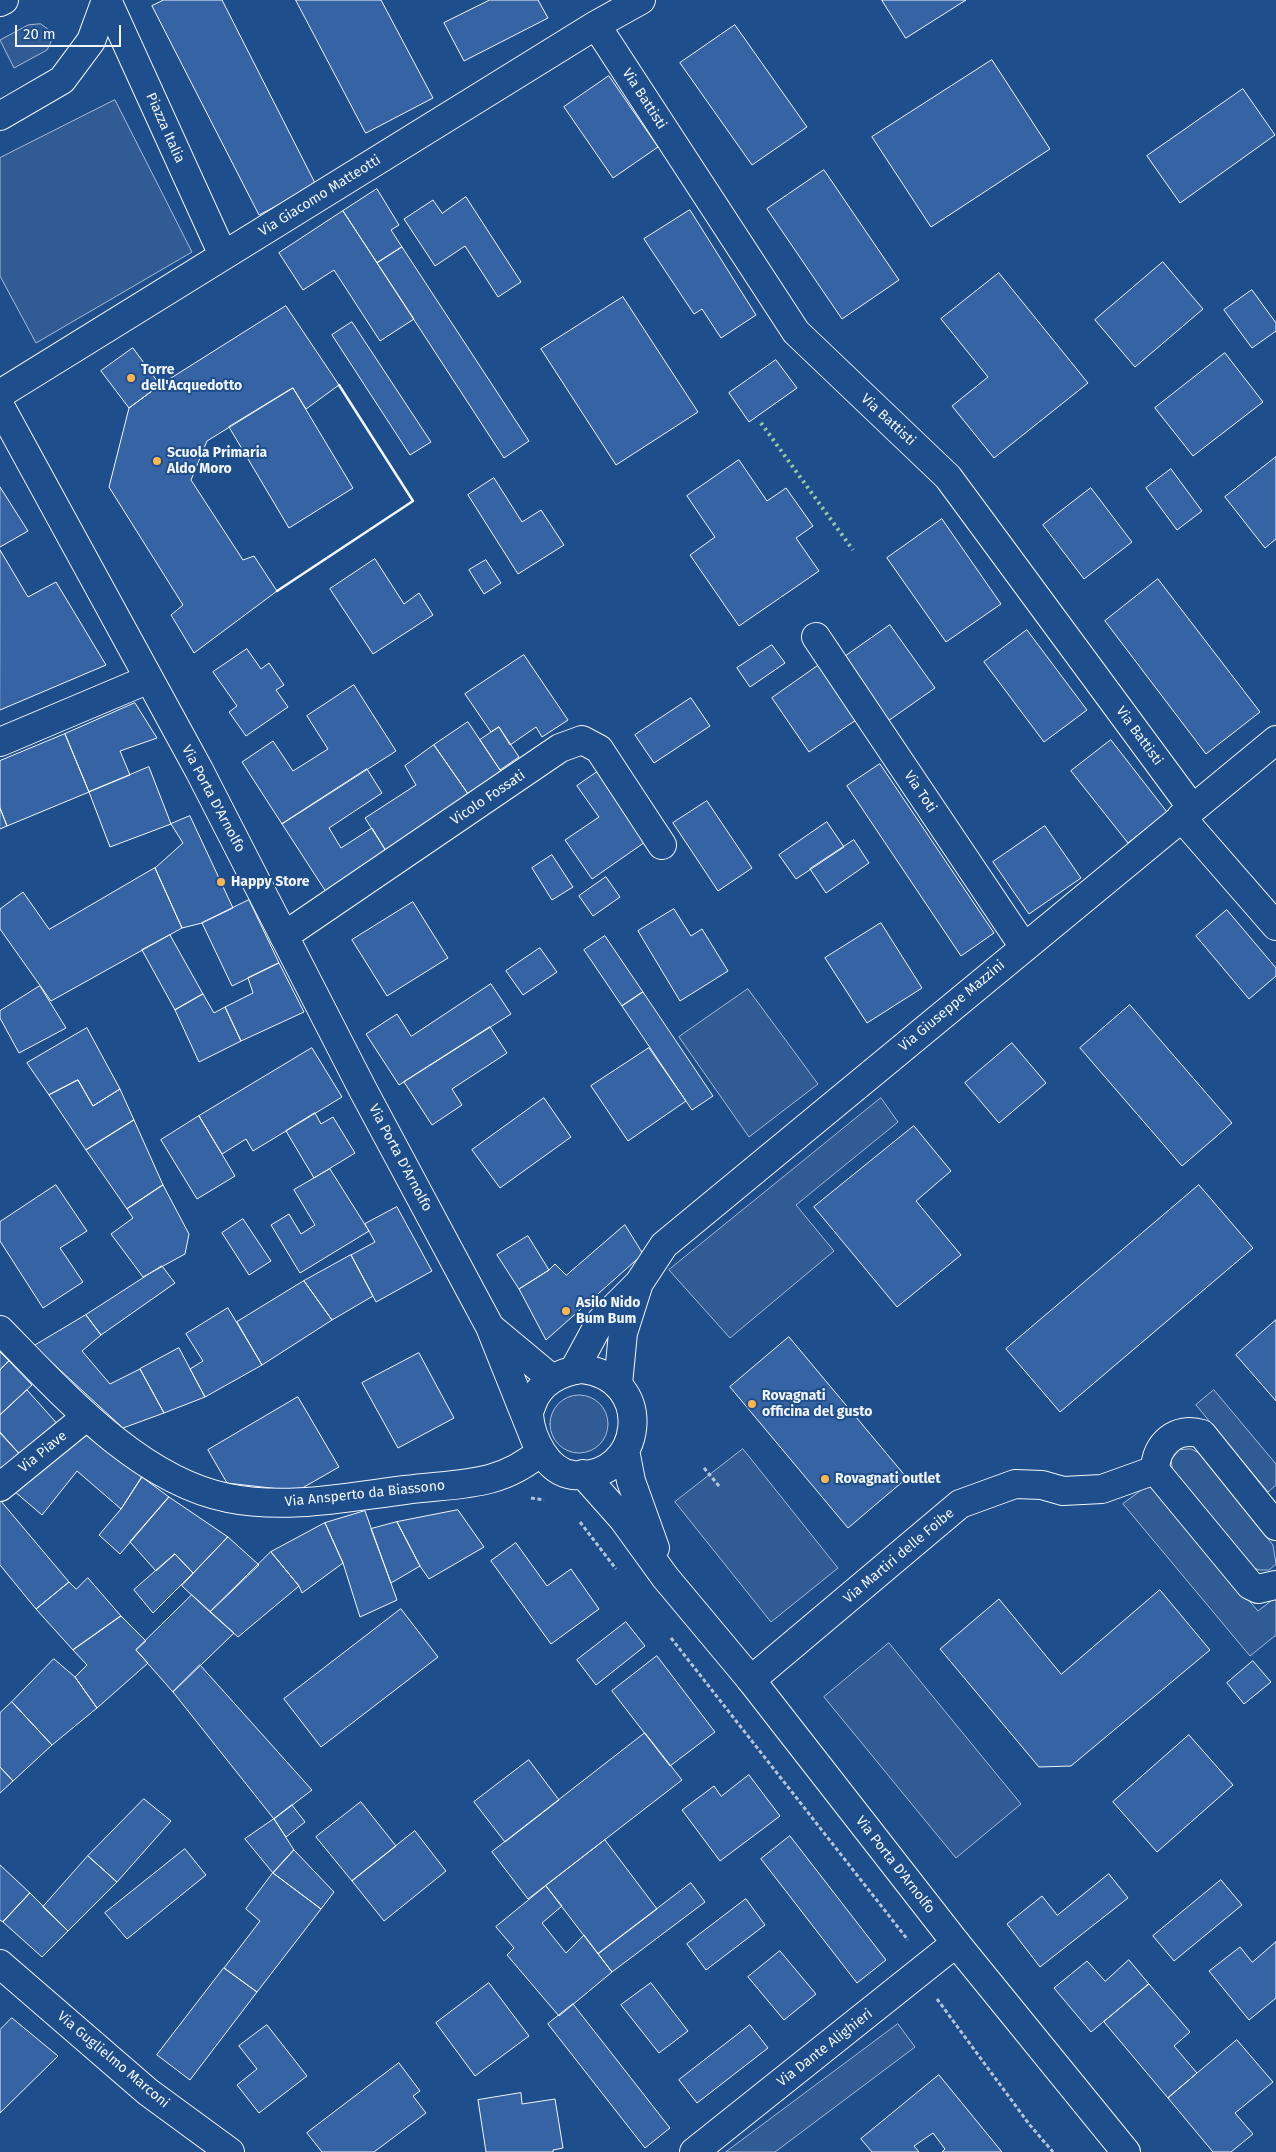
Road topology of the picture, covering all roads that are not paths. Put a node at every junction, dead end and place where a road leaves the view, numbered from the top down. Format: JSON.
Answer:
{"nodes":[{"id":1,"x":4,"y":0,"type":"edge"},
{"id":2,"x":106,"y":0,"type":"edge"},
{"id":3,"x":641,"y":0,"type":"edge"},
{"id":4,"x":0,"y":2,"type":"edge"},
{"id":5,"x":596,"y":25,"type":"junction"},
{"id":6,"x":0,"y":116,"type":"edge"},
{"id":7,"x":223,"y":255,"type":"junction"},
{"id":8,"x":0,"y":394,"type":"edge"},
{"id":9,"x":0,"y":406,"type":"edge"},
{"id":10,"x":816,"y":637,"type":"dead end"},
{"id":11,"x":149,"y":679,"type":"junction"},
{"id":12,"x":1276,"y":740,"type":"edge"},
{"id":13,"x":0,"y":742,"type":"edge"},
{"id":14,"x":1186,"y":813,"type":"junction"},
{"id":15,"x":662,"y":845,"type":"dead end"},
{"id":16,"x":1276,"y":926,"type":"edge"},
{"id":17,"x":284,"y":936,"type":"junction"},
{"id":18,"x":1024,"y":947,"type":"junction"},
{"id":19,"x":639,"y":1282,"type":"junction"},
{"id":20,"x":490,"y":1327,"type":"junction"},
{"id":21,"x":0,"y":1330,"type":"edge"},
{"id":22,"x":562,"y":1374,"type":"junction"},
{"id":23,"x":618,"y":1384,"type":"junction"},
{"id":24,"x":86,"y":1417,"type":"junction"},
{"id":25,"x":625,"y":1450,"type":"junction"},
{"id":26,"x":540,"y":1452,"type":"junction"},
{"id":27,"x":1155,"y":1470,"type":"junction"},
{"id":28,"x":583,"y":1474,"type":"junction"},
{"id":29,"x":0,"y":1487,"type":"edge"},
{"id":30,"x":1276,"y":1526,"type":"edge"},
{"id":31,"x":665,"y":1578,"type":"junction"},
{"id":32,"x":1276,"y":1585,"type":"edge"},
{"id":33,"x":751,"y":1680,"type":"junction"},
{"id":34,"x":956,"y":1943,"type":"junction"},
{"id":35,"x":0,"y":1964,"type":"edge"},
{"id":36,"x":230,"y":2152,"type":"edge"},
{"id":37,"x":694,"y":2152,"type":"edge"},
{"id":38,"x":1126,"y":2152,"type":"edge"}],
"edges":[{"from":1,"to":4,"type":"street"},
{"from":2,"to":6,"type":"street","name":"Piazza Italia"},
{"from":2,"to":7,"type":"street","name":"Piazza Italia"},
{"from":3,"to":5,"type":"street","name":"Via Giacomo Matteotti"},
{"from":5,"to":7,"type":"street","name":"Via Giacomo Matteotti"},
{"from":5,"to":14,"type":"street","name":"Via Battisti"},
{"from":7,"to":8,"type":"street","name":"Via Giacomo Matteotti"},
{"from":9,"to":11,"type":"street","name":"Via Porta D'Arnolfo"},
{"from":10,"to":18,"type":"street","name":"Via Toti"},
{"from":11,"to":13,"type":"street"},
{"from":11,"to":17,"type":"street","name":"Via Porta D'Arnolfo"},
{"from":12,"to":14,"type":"street","name":"Via Giuseppe Mazzini"},
{"from":14,"to":16,"type":"street","name":"Via Battisti"},
{"from":14,"to":18,"type":"street","name":"Via Giuseppe Mazzini"},
{"from":15,"to":17,"type":"street","name":"Vicolo Fossati"},
{"from":17,"to":20,"type":"street","name":"Via Porta D'Arnolfo"},
{"from":18,"to":19,"type":"street","name":"Via Giuseppe Mazzini"},
{"from":19,"to":22,"type":"street","name":"Via Giuseppe Mazzini"},
{"from":19,"to":23,"type":"street","name":"Via Giuseppe Mazzini"},
{"from":20,"to":22,"type":"street","name":"Via Porta D'Arnolfo"},
{"from":20,"to":26,"type":"street","name":"Via Porta D'Arnolfo"},
{"from":21,"to":24,"type":"street","name":"Via Ansperto da Biassono"},
{"from":22,"to":23,"type":"street"},
{"from":22,"to":26,"type":"street"},
{"from":23,"to":25,"type":"street"},
{"from":24,"to":26,"type":"street","name":"Via Ansperto da Biassono"},
{"from":24,"to":29,"type":"street","name":"Via Piave"},
{"from":25,"to":28,"type":"street"},
{"from":25,"to":31,"type":"street","name":"Via Porta D'Arnolfo"},
{"from":26,"to":28,"type":"street"},
{"from":27,"to":30,"type":"street"},
{"from":27,"to":32,"type":"street"},
{"from":27,"to":33,"type":"street","name":"Via Martiri delle Foibe"},
{"from":28,"to":31,"type":"street","name":"Via Porta D'Arnolfo"},
{"from":31,"to":33,"type":"street","name":"Via Porta D'Arnolfo"},
{"from":33,"to":34,"type":"street","name":"Via Porta D'Arnolfo"},
{"from":34,"to":37,"type":"street","name":"Via Dante Alighieri"},
{"from":34,"to":38,"type":"street","name":"Via Porta D'Arnolfo"},
{"from":35,"to":36,"type":"street","name":"Via Guglielmo Marconi"}]}
